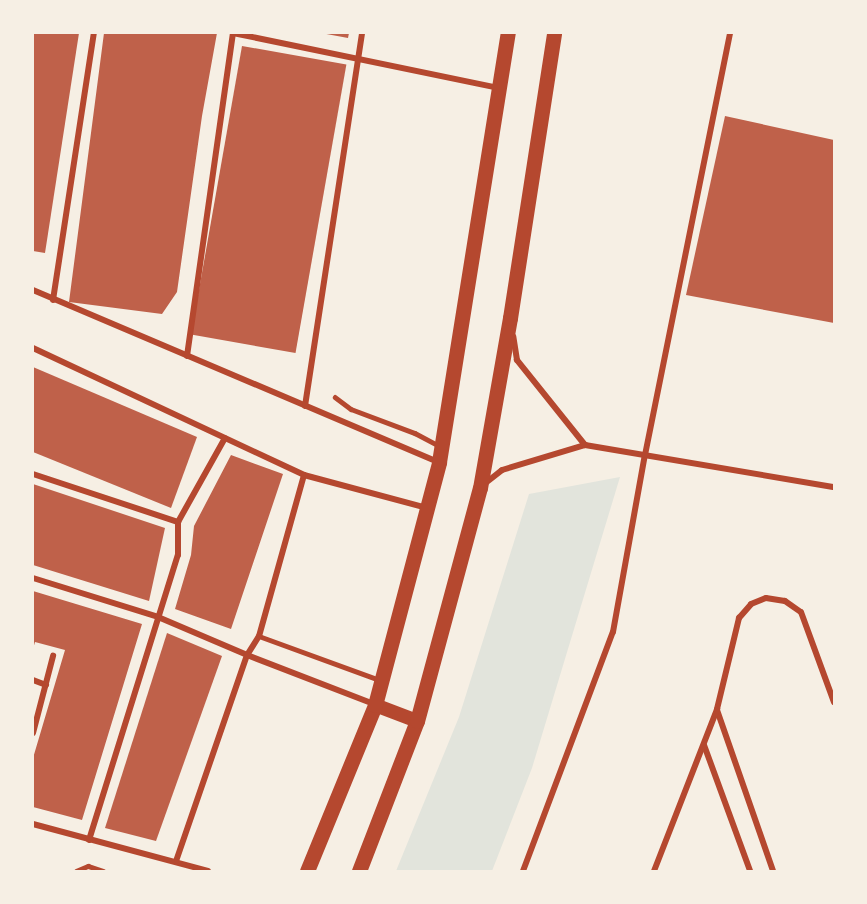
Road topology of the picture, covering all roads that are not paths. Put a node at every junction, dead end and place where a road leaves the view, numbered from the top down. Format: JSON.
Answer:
{"nodes":[{"id":1,"x":94,"y":33,"type":"edge"},
{"id":2,"x":233,"y":33,"type":"edge"},
{"id":3,"x":362,"y":33,"type":"edge"},
{"id":4,"x":508,"y":33,"type":"edge"},
{"id":5,"x":554,"y":33,"type":"edge"},
{"id":6,"x":730,"y":33,"type":"edge"},
{"id":7,"x":359,"y":59,"type":"junction"},
{"id":8,"x":499,"y":88,"type":"junction"},
{"id":9,"x":33,"y":290,"type":"edge"},
{"id":10,"x":53,"y":300,"type":"junction"},
{"id":11,"x":510,"y":318,"type":"junction"},
{"id":12,"x":33,"y":348,"type":"edge"},
{"id":13,"x":187,"y":356,"type":"junction"},
{"id":14,"x":335,"y":397,"type":"dead end"},
{"id":15,"x":305,"y":406,"type":"junction"},
{"id":16,"x":225,"y":438,"type":"junction"},
{"id":17,"x":585,"y":445,"type":"junction"},
{"id":18,"x":440,"y":454,"type":"junction"},
{"id":19,"x":645,"y":455,"type":"junction"},
{"id":20,"x":33,"y":474,"type":"edge"},
{"id":21,"x":303,"y":475,"type":"junction"},
{"id":22,"x":834,"y":487,"type":"edge"},
{"id":23,"x":480,"y":488,"type":"junction"},
{"id":24,"x":427,"y":508,"type":"junction"},
{"id":25,"x":178,"y":522,"type":"junction"},
{"id":26,"x":33,"y":578,"type":"edge"},
{"id":27,"x":158,"y":617,"type":"junction"},
{"id":28,"x":259,"y":636,"type":"junction"},
{"id":29,"x":247,"y":655,"type":"junction"},
{"id":30,"x":54,"y":656,"type":"dead end"},
{"id":31,"x":33,"y":680,"type":"edge"},
{"id":32,"x":380,"y":680,"type":"junction"},
{"id":33,"x":46,"y":685,"type":"junction"},
{"id":34,"x":834,"y":702,"type":"edge"},
{"id":35,"x":375,"y":705,"type":"junction"},
{"id":36,"x":717,"y":709,"type":"junction"},
{"id":37,"x":417,"y":721,"type":"junction"},
{"id":38,"x":34,"y":724,"type":"edge"},
{"id":39,"x":33,"y":733,"type":"edge"},
{"id":40,"x":704,"y":745,"type":"junction"},
{"id":41,"x":33,"y":824,"type":"edge"},
{"id":42,"x":89,"y":840,"type":"junction"},
{"id":43,"x":176,"y":861,"type":"junction"},
{"id":44,"x":76,"y":871,"type":"edge"},
{"id":45,"x":103,"y":871,"type":"edge"},
{"id":46,"x":208,"y":871,"type":"edge"},
{"id":47,"x":307,"y":871,"type":"edge"},
{"id":48,"x":358,"y":871,"type":"edge"},
{"id":49,"x":523,"y":871,"type":"edge"},
{"id":50,"x":654,"y":871,"type":"edge"},
{"id":51,"x":750,"y":871,"type":"edge"},
{"id":52,"x":773,"y":871,"type":"edge"}],
"edges":[{"from":1,"to":10,"type":"street"},
{"from":2,"to":7,"type":"street"},
{"from":2,"to":13,"type":"street"},
{"from":3,"to":7,"type":"street"},
{"from":4,"to":8,"type":"highway"},
{"from":5,"to":11,"type":"highway"},
{"from":6,"to":19,"type":"street"},
{"from":7,"to":8,"type":"street"},
{"from":7,"to":15,"type":"street"},
{"from":8,"to":18,"type":"highway"},
{"from":9,"to":10,"type":"street"},
{"from":10,"to":13,"type":"street"},
{"from":11,"to":17,"type":"street"},
{"from":11,"to":23,"type":"highway"},
{"from":12,"to":16,"type":"street"},
{"from":13,"to":15,"type":"street"},
{"from":14,"to":18,"type":"lane"},
{"from":15,"to":18,"type":"street"},
{"from":16,"to":21,"type":"street"},
{"from":16,"to":25,"type":"street"},
{"from":17,"to":19,"type":"street"},
{"from":17,"to":23,"type":"street"},
{"from":18,"to":24,"type":"highway"},
{"from":19,"to":22,"type":"street"},
{"from":19,"to":49,"type":"street"},
{"from":20,"to":25,"type":"street"},
{"from":21,"to":24,"type":"street"},
{"from":21,"to":28,"type":"street"},
{"from":23,"to":37,"type":"highway"},
{"from":24,"to":32,"type":"highway"},
{"from":25,"to":27,"type":"street"},
{"from":26,"to":27,"type":"street"},
{"from":27,"to":29,"type":"street"},
{"from":27,"to":42,"type":"street"},
{"from":28,"to":29,"type":"street"},
{"from":28,"to":32,"type":"lane"},
{"from":29,"to":35,"type":"street"},
{"from":29,"to":43,"type":"street"},
{"from":30,"to":33,"type":"street"},
{"from":31,"to":33,"type":"street"},
{"from":32,"to":35,"type":"highway"},
{"from":33,"to":38,"type":"street"},
{"from":34,"to":36,"type":"street"},
{"from":35,"to":37,"type":"main road"},
{"from":35,"to":47,"type":"highway"},
{"from":36,"to":40,"type":"street"},
{"from":36,"to":52,"type":"street"},
{"from":37,"to":48,"type":"highway"},
{"from":38,"to":39,"type":"street"},
{"from":40,"to":50,"type":"street"},
{"from":40,"to":51,"type":"street"},
{"from":41,"to":42,"type":"street"},
{"from":42,"to":43,"type":"street"},
{"from":43,"to":46,"type":"street"},
{"from":44,"to":45,"type":"lane"}]}
